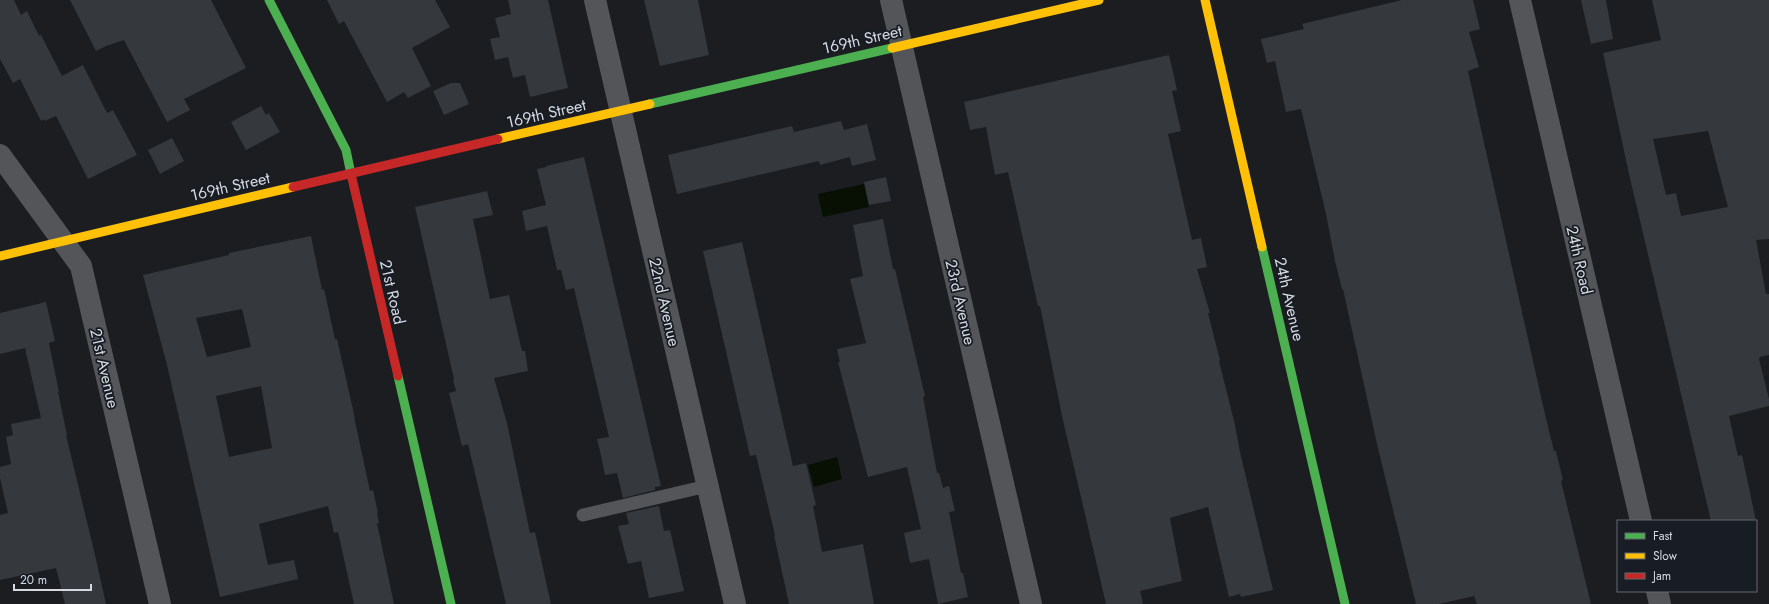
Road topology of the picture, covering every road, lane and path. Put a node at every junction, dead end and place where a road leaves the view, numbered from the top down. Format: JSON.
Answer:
{"nodes":[{"id":1,"x":269,"y":0,"type":"edge"},
{"id":2,"x":595,"y":0,"type":"edge"},
{"id":3,"x":892,"y":0,"type":"edge"},
{"id":4,"x":1099,"y":0,"type":"edge"},
{"id":5,"x":1205,"y":0,"type":"edge"},
{"id":6,"x":1520,"y":0,"type":"edge"},
{"id":7,"x":902,"y":46,"type":"junction"},
{"id":8,"x":621,"y":111,"type":"junction"},
{"id":9,"x":0,"y":155,"type":"edge"},
{"id":10,"x":351,"y":173,"type":"junction"},
{"id":11,"x":63,"y":242,"type":"junction"},
{"id":12,"x":0,"y":256,"type":"edge"},
{"id":13,"x":707,"y":486,"type":"junction"},
{"id":14,"x":583,"y":515,"type":"dead end"},
{"id":15,"x":1641,"y":520,"type":"edge"},
{"id":16,"x":1657,"y":592,"type":"edge"},
{"id":17,"x":160,"y":604,"type":"edge"},
{"id":18,"x":451,"y":604,"type":"edge"},
{"id":19,"x":735,"y":604,"type":"edge"},
{"id":20,"x":1031,"y":604,"type":"edge"},
{"id":21,"x":1345,"y":604,"type":"edge"},
{"id":22,"x":1660,"y":604,"type":"edge"}],
"edges":[{"from":1,"to":10,"type":"street","name":"21st Road"},
{"from":2,"to":8,"type":"street","name":"22nd Avenue"},
{"from":3,"to":7,"type":"street","name":"23rd Avenue"},
{"from":4,"to":7,"type":"street","name":"169th Street"},
{"from":5,"to":21,"type":"street","name":"24th Avenue"},
{"from":6,"to":15,"type":"street","name":"24th Road"},
{"from":7,"to":8,"type":"street","name":"169th Street"},
{"from":7,"to":20,"type":"street","name":"23rd Avenue"},
{"from":8,"to":10,"type":"street","name":"169th Street"},
{"from":8,"to":13,"type":"street","name":"22nd Avenue"},
{"from":9,"to":11,"type":"street","name":"21st Avenue"},
{"from":10,"to":11,"type":"street","name":"169th Street"},
{"from":10,"to":18,"type":"street","name":"21st Road"},
{"from":11,"to":12,"type":"street","name":"169th Street"},
{"from":11,"to":17,"type":"street","name":"21st Avenue"},
{"from":13,"to":14,"type":"lane"},
{"from":13,"to":19,"type":"street","name":"22nd Avenue"},
{"from":16,"to":22,"type":"street"}]}
